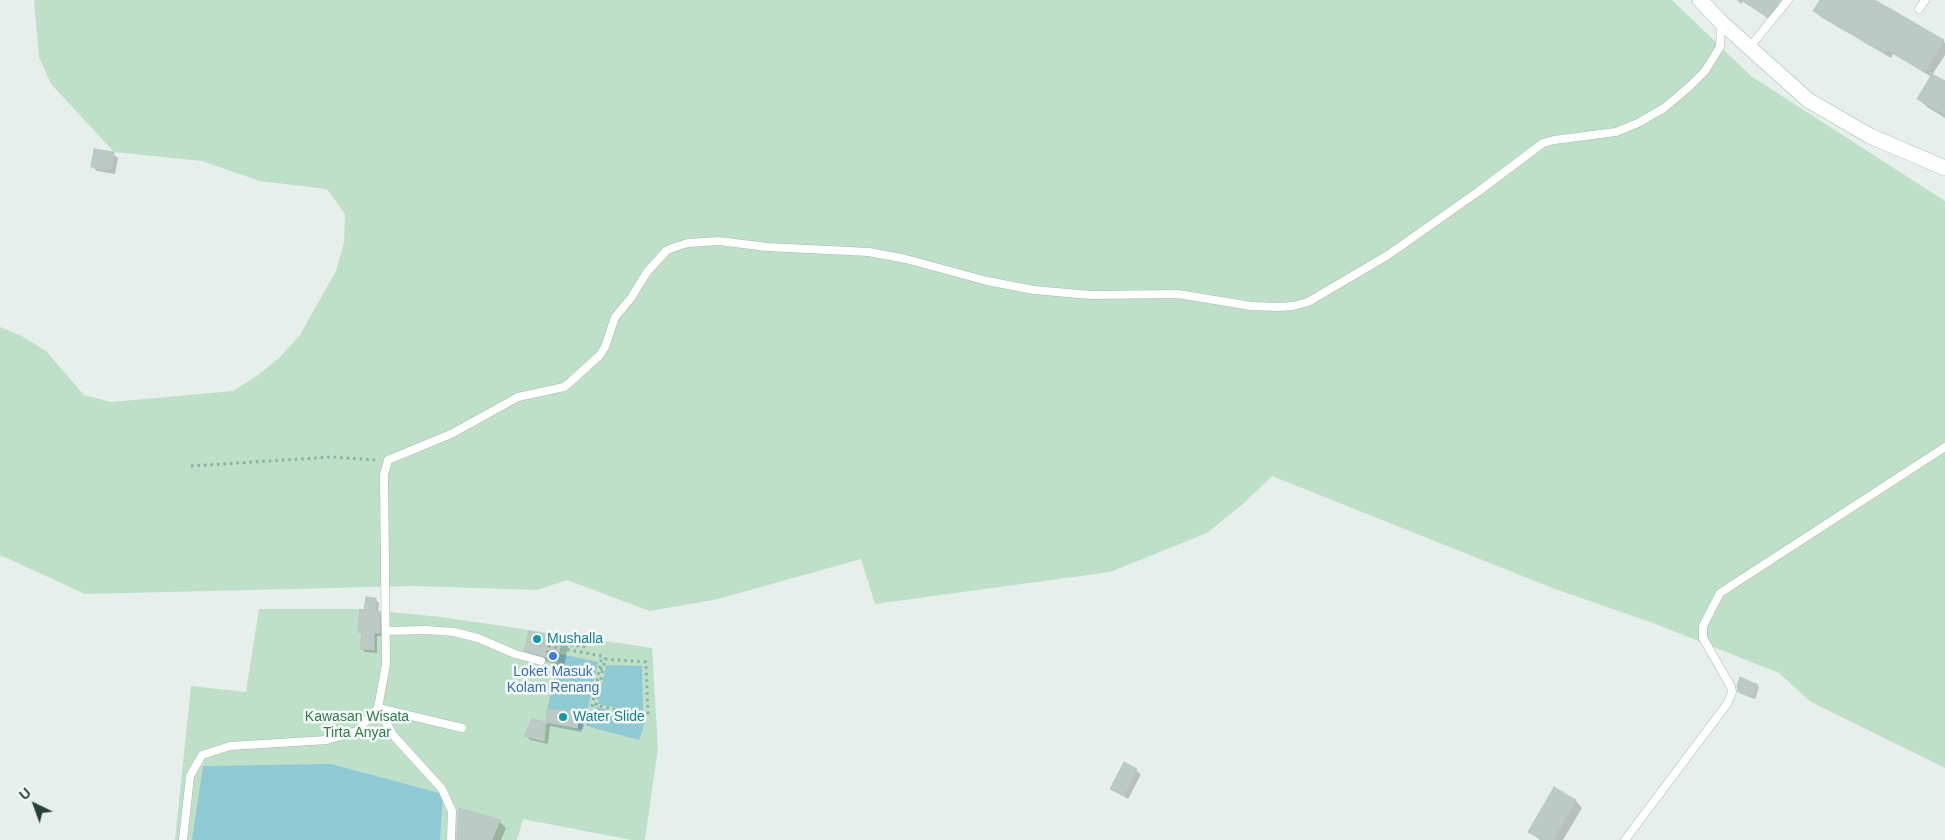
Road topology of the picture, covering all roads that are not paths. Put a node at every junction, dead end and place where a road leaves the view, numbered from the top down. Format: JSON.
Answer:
{"nodes":[{"id":1,"x":1700,"y":0,"type":"edge"},
{"id":2,"x":1788,"y":0,"type":"edge"},
{"id":3,"x":1924,"y":0,"type":"edge"},
{"id":4,"x":1919,"y":9,"type":"dead end"},
{"id":5,"x":1722,"y":22,"type":"junction"},
{"id":6,"x":1750,"y":48,"type":"junction"},
{"id":7,"x":1945,"y":168,"type":"edge"},
{"id":8,"x":1945,"y":447,"type":"edge"},
{"id":9,"x":387,"y":631,"type":"junction"},
{"id":10,"x":541,"y":661,"type":"dead end"},
{"id":11,"x":378,"y":708,"type":"junction"},
{"id":12,"x":462,"y":728,"type":"dead end"},
{"id":13,"x":184,"y":840,"type":"edge"},
{"id":14,"x":451,"y":840,"type":"edge"},
{"id":15,"x":1625,"y":840,"type":"edge"}],
"edges":[{"from":1,"to":5,"type":"main road"},
{"from":2,"to":6,"type":"lane"},
{"from":3,"to":4,"type":"lane"},
{"from":5,"to":6,"type":"main road"},
{"from":5,"to":9,"type":"lane"},
{"from":6,"to":7,"type":"main road"},
{"from":8,"to":15,"type":"lane"},
{"from":9,"to":10,"type":"lane"},
{"from":9,"to":11,"type":"lane"},
{"from":11,"to":12,"type":"lane"},
{"from":11,"to":13,"type":"lane"},
{"from":11,"to":14,"type":"lane"}]}
